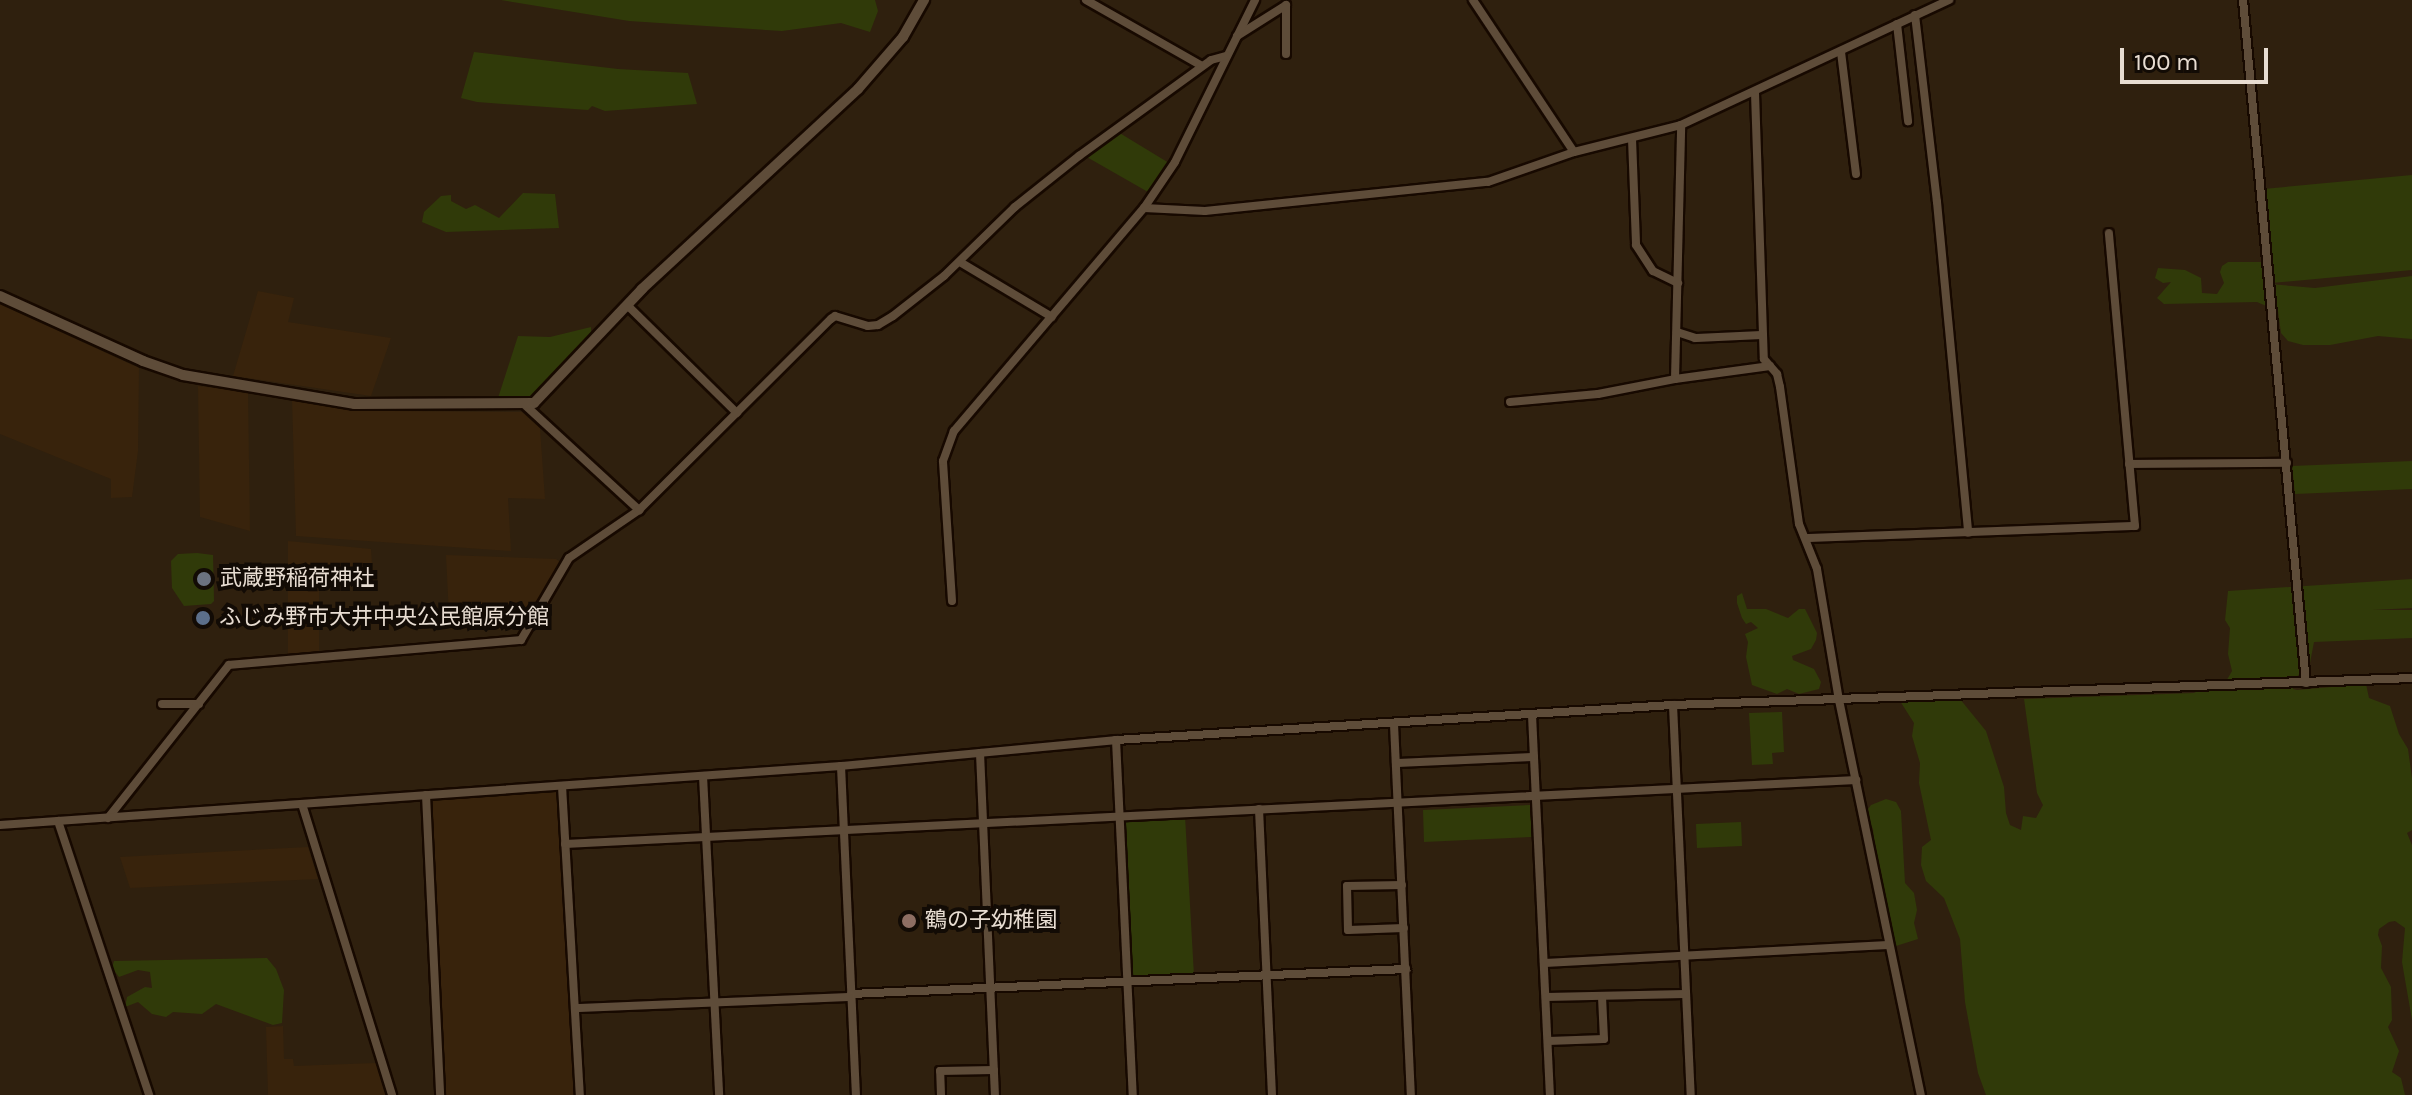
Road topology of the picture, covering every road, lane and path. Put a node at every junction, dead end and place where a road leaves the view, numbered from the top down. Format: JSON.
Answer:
{"nodes":[{"id":1,"x":924,"y":0,"type":"edge"},
{"id":2,"x":1086,"y":0,"type":"edge"},
{"id":3,"x":1255,"y":0,"type":"edge"},
{"id":4,"x":1473,"y":0,"type":"edge"},
{"id":5,"x":1949,"y":0,"type":"edge"},
{"id":6,"x":2243,"y":0,"type":"edge"},
{"id":7,"x":1915,"y":15,"type":"junction"},
{"id":8,"x":1897,"y":24,"type":"junction"},
{"id":9,"x":1236,"y":37,"type":"junction"},
{"id":10,"x":1841,"y":52,"type":"junction"},
{"id":11,"x":1286,"y":54,"type":"dead end"},
{"id":12,"x":1226,"y":56,"type":"junction"},
{"id":13,"x":1202,"y":66,"type":"junction"},
{"id":14,"x":1755,"y":93,"type":"junction"},
{"id":15,"x":1908,"y":121,"type":"dead end"},
{"id":16,"x":1681,"y":125,"type":"junction"},
{"id":17,"x":1632,"y":139,"type":"junction"},
{"id":18,"x":1574,"y":152,"type":"junction"},
{"id":19,"x":1856,"y":174,"type":"dead end"},
{"id":20,"x":1144,"y":208,"type":"junction"},
{"id":21,"x":2109,"y":233,"type":"dead end"},
{"id":22,"x":960,"y":262,"type":"junction"},
{"id":23,"x":1678,"y":283,"type":"junction"},
{"id":24,"x":0,"y":296,"type":"edge"},
{"id":25,"x":627,"y":305,"type":"junction"},
{"id":26,"x":1052,"y":317,"type":"junction"},
{"id":27,"x":1677,"y":332,"type":"junction"},
{"id":28,"x":1763,"y":335,"type":"junction"},
{"id":29,"x":1770,"y":366,"type":"junction"},
{"id":30,"x":1675,"y":379,"type":"junction"},
{"id":31,"x":1510,"y":402,"type":"dead end"},
{"id":32,"x":526,"y":406,"type":"junction"},
{"id":33,"x":737,"y":413,"type":"junction"},
{"id":34,"x":2287,"y":463,"type":"junction"},
{"id":35,"x":2129,"y":464,"type":"junction"},
{"id":36,"x":639,"y":510,"type":"junction"},
{"id":37,"x":1968,"y":533,"type":"junction"},
{"id":38,"x":1806,"y":538,"type":"junction"},
{"id":39,"x":952,"y":601,"type":"dead end"},
{"id":40,"x":2412,"y":678,"type":"edge"},
{"id":41,"x":2306,"y":683,"type":"junction"},
{"id":42,"x":1839,"y":700,"type":"junction"},
{"id":43,"x":162,"y":704,"type":"dead end"},
{"id":44,"x":199,"y":704,"type":"junction"},
{"id":45,"x":1673,"y":705,"type":"junction"},
{"id":46,"x":1532,"y":715,"type":"junction"},
{"id":47,"x":1394,"y":724,"type":"junction"},
{"id":48,"x":1116,"y":740,"type":"junction"},
{"id":49,"x":980,"y":753,"type":"junction"},
{"id":50,"x":1534,"y":757,"type":"junction"},
{"id":51,"x":1396,"y":763,"type":"junction"},
{"id":52,"x":841,"y":766,"type":"junction"},
{"id":53,"x":703,"y":776,"type":"junction"},
{"id":54,"x":1856,"y":780,"type":"junction"},
{"id":55,"x":562,"y":786,"type":"junction"},
{"id":56,"x":1677,"y":789,"type":"junction"},
{"id":57,"x":426,"y":795,"type":"junction"},
{"id":58,"x":1536,"y":797,"type":"junction"},
{"id":59,"x":1398,"y":803,"type":"junction"},
{"id":60,"x":302,"y":804,"type":"junction"},
{"id":61,"x":1259,"y":809,"type":"junction"},
{"id":62,"x":108,"y":818,"type":"junction"},
{"id":63,"x":1120,"y":818,"type":"junction"},
{"id":64,"x":58,"y":821,"type":"junction"},
{"id":65,"x":0,"y":825,"type":"edge"},
{"id":66,"x":983,"y":825,"type":"junction"},
{"id":67,"x":844,"y":831,"type":"junction"},
{"id":68,"x":706,"y":836,"type":"junction"},
{"id":69,"x":565,"y":844,"type":"junction"},
{"id":70,"x":1402,"y":885,"type":"junction"},
{"id":71,"x":1404,"y":928,"type":"junction"},
{"id":72,"x":1889,"y":945,"type":"junction"},
{"id":73,"x":1683,"y":955,"type":"junction"},
{"id":74,"x":1544,"y":963,"type":"junction"},
{"id":75,"x":1406,"y":969,"type":"junction"},
{"id":76,"x":1267,"y":974,"type":"junction"},
{"id":77,"x":1128,"y":982,"type":"junction"},
{"id":78,"x":990,"y":989,"type":"junction"},
{"id":79,"x":1685,"y":994,"type":"junction"},
{"id":80,"x":851,"y":996,"type":"junction"},
{"id":81,"x":1602,"y":996,"type":"junction"},
{"id":82,"x":1546,"y":997,"type":"junction"},
{"id":83,"x":714,"y":1002,"type":"junction"},
{"id":84,"x":577,"y":1008,"type":"junction"},
{"id":85,"x":1548,"y":1041,"type":"junction"},
{"id":86,"x":994,"y":1070,"type":"junction"},
{"id":87,"x":149,"y":1095,"type":"edge"},
{"id":88,"x":392,"y":1095,"type":"edge"},
{"id":89,"x":440,"y":1095,"type":"edge"},
{"id":90,"x":580,"y":1095,"type":"edge"},
{"id":91,"x":719,"y":1095,"type":"edge"},
{"id":92,"x":856,"y":1095,"type":"edge"},
{"id":93,"x":941,"y":1095,"type":"edge"},
{"id":94,"x":995,"y":1095,"type":"edge"},
{"id":95,"x":1133,"y":1095,"type":"edge"},
{"id":96,"x":1272,"y":1095,"type":"edge"},
{"id":97,"x":1411,"y":1095,"type":"edge"},
{"id":98,"x":1550,"y":1095,"type":"edge"},
{"id":99,"x":1691,"y":1095,"type":"edge"},
{"id":100,"x":1921,"y":1095,"type":"edge"}],
"edges":[{"from":1,"to":25,"type":"street"},
{"from":2,"to":13,"type":"street"},
{"from":3,"to":9,"type":"street"},
{"from":4,"to":18,"type":"street"},
{"from":5,"to":7,"type":"street"},
{"from":6,"to":34,"type":"street"},
{"from":7,"to":8,"type":"street"},
{"from":7,"to":37,"type":"street"},
{"from":8,"to":10,"type":"street"},
{"from":8,"to":15,"type":"street"},
{"from":9,"to":11,"type":"street"},
{"from":9,"to":12,"type":"street"},
{"from":10,"to":14,"type":"street"},
{"from":10,"to":19,"type":"street"},
{"from":12,"to":13,"type":"street"},
{"from":12,"to":20,"type":"street"},
{"from":13,"to":22,"type":"street"},
{"from":14,"to":16,"type":"street"},
{"from":14,"to":28,"type":"street"},
{"from":16,"to":17,"type":"street"},
{"from":16,"to":23,"type":"street"},
{"from":17,"to":18,"type":"street"},
{"from":17,"to":23,"type":"street"},
{"from":18,"to":20,"type":"street"},
{"from":20,"to":26,"type":"street"},
{"from":21,"to":35,"type":"street"},
{"from":22,"to":26,"type":"street"},
{"from":22,"to":33,"type":"street"},
{"from":23,"to":27,"type":"street"},
{"from":24,"to":32,"type":"street"},
{"from":25,"to":32,"type":"street"},
{"from":25,"to":33,"type":"street"},
{"from":26,"to":39,"type":"street"},
{"from":27,"to":28,"type":"street"},
{"from":27,"to":30,"type":"street"},
{"from":28,"to":29,"type":"street"},
{"from":29,"to":30,"type":"street"},
{"from":29,"to":38,"type":"street"},
{"from":30,"to":31,"type":"street"},
{"from":32,"to":36,"type":"street"},
{"from":33,"to":36,"type":"street"},
{"from":34,"to":35,"type":"street"},
{"from":34,"to":41,"type":"street"},
{"from":35,"to":37,"type":"street"},
{"from":36,"to":44,"type":"street"},
{"from":37,"to":38,"type":"street"},
{"from":38,"to":42,"type":"street"},
{"from":40,"to":41,"type":"street"},
{"from":41,"to":42,"type":"street"},
{"from":42,"to":45,"type":"street"},
{"from":42,"to":54,"type":"street"},
{"from":43,"to":44,"type":"street"},
{"from":44,"to":62,"type":"street"},
{"from":45,"to":46,"type":"street"},
{"from":45,"to":56,"type":"street"},
{"from":46,"to":47,"type":"street"},
{"from":46,"to":50,"type":"street"},
{"from":47,"to":48,"type":"street"},
{"from":47,"to":51,"type":"street"},
{"from":48,"to":49,"type":"street"},
{"from":48,"to":63,"type":"street"},
{"from":49,"to":52,"type":"street"},
{"from":49,"to":66,"type":"street"},
{"from":50,"to":51,"type":"street"},
{"from":50,"to":58,"type":"street"},
{"from":51,"to":59,"type":"street"},
{"from":52,"to":53,"type":"street"},
{"from":52,"to":67,"type":"street"},
{"from":53,"to":55,"type":"street"},
{"from":53,"to":68,"type":"street"},
{"from":54,"to":56,"type":"street"},
{"from":54,"to":72,"type":"street"},
{"from":55,"to":57,"type":"street"},
{"from":55,"to":69,"type":"street"},
{"from":56,"to":58,"type":"street"},
{"from":56,"to":73,"type":"street"},
{"from":57,"to":60,"type":"street"},
{"from":57,"to":89,"type":"street"},
{"from":58,"to":59,"type":"street"},
{"from":58,"to":74,"type":"street"},
{"from":59,"to":61,"type":"street"},
{"from":59,"to":70,"type":"street"},
{"from":60,"to":62,"type":"street"},
{"from":60,"to":88,"type":"street"},
{"from":61,"to":63,"type":"street"},
{"from":61,"to":76,"type":"street"},
{"from":62,"to":64,"type":"street"},
{"from":63,"to":66,"type":"street"},
{"from":63,"to":77,"type":"street"},
{"from":64,"to":65,"type":"street"},
{"from":64,"to":87,"type":"street"},
{"from":66,"to":67,"type":"street"},
{"from":66,"to":78,"type":"street"},
{"from":67,"to":68,"type":"street"},
{"from":67,"to":80,"type":"street"},
{"from":68,"to":69,"type":"street"},
{"from":68,"to":83,"type":"street"},
{"from":69,"to":84,"type":"street"},
{"from":70,"to":71,"type":"street"},
{"from":70,"to":71,"type":"street"},
{"from":71,"to":75,"type":"street"},
{"from":72,"to":73,"type":"street"},
{"from":72,"to":100,"type":"street"},
{"from":73,"to":74,"type":"street"},
{"from":73,"to":79,"type":"street"},
{"from":74,"to":82,"type":"street"},
{"from":75,"to":76,"type":"street"},
{"from":75,"to":97,"type":"street"},
{"from":76,"to":77,"type":"street"},
{"from":76,"to":96,"type":"street"},
{"from":77,"to":78,"type":"street"},
{"from":77,"to":95,"type":"street"},
{"from":78,"to":80,"type":"street"},
{"from":78,"to":86,"type":"street"},
{"from":79,"to":81,"type":"street"},
{"from":79,"to":99,"type":"street"},
{"from":80,"to":83,"type":"street"},
{"from":80,"to":92,"type":"street"},
{"from":81,"to":82,"type":"street"},
{"from":81,"to":85,"type":"street"},
{"from":82,"to":85,"type":"street"},
{"from":83,"to":84,"type":"street"},
{"from":83,"to":91,"type":"street"},
{"from":84,"to":90,"type":"street"},
{"from":85,"to":98,"type":"street"},
{"from":86,"to":93,"type":"street"},
{"from":86,"to":94,"type":"street"}]}
